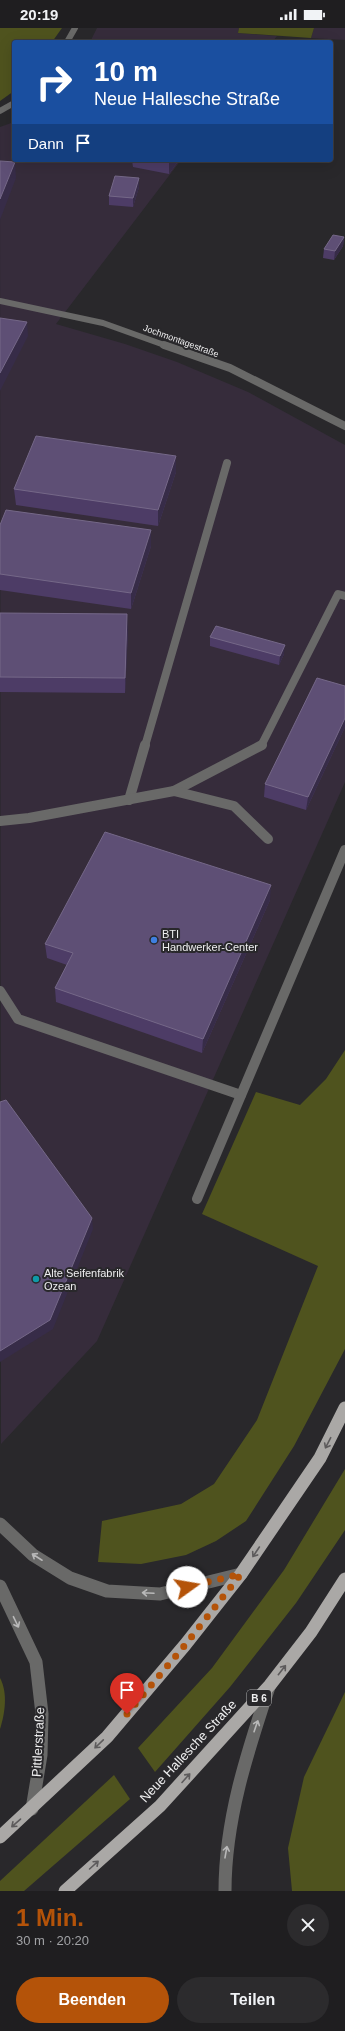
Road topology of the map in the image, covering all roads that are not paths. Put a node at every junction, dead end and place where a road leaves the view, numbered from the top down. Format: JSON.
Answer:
{"nodes":[{"id":1,"x":75,"y":28,"type":"edge"},
{"id":2,"x":68,"y":40,"type":"edge"},
{"id":3,"x":12,"y":104,"type":"edge"},
{"id":4,"x":0,"y":110,"type":"edge"},
{"id":5,"x":0,"y":301,"type":"edge"},
{"id":6,"x":345,"y":426,"type":"edge"},
{"id":7,"x":227,"y":463,"type":"dead end"},
{"id":8,"x":345,"y":596,"type":"edge"},
{"id":9,"x":174,"y":792,"type":"junction"},
{"id":10,"x":129,"y":800,"type":"junction"},
{"id":11,"x":0,"y":821,"type":"edge"},
{"id":12,"x":268,"y":839,"type":"dead end"},
{"id":13,"x":345,"y":850,"type":"edge"},
{"id":14,"x":0,"y":991,"type":"edge"},
{"id":15,"x":241,"y":1095,"type":"junction"},
{"id":16,"x":197,"y":1199,"type":"dead end"},
{"id":17,"x":345,"y":1408,"type":"edge"},
{"id":18,"x":0,"y":1524,"type":"edge"},
{"id":19,"x":241,"y":1574,"type":"junction"},
{"id":20,"x":345,"y":1578,"type":"edge"},
{"id":21,"x":0,"y":1586,"type":"edge"},
{"id":22,"x":270,"y":1685,"type":"junction"},
{"id":23,"x":32,"y":1809,"type":"junction"},
{"id":24,"x":0,"y":1837,"type":"edge"},
{"id":25,"x":65,"y":1891,"type":"edge"},
{"id":26,"x":225,"y":1891,"type":"edge"}],
"edges":[{"from":1,"to":2,"type":"street"},
{"from":3,"to":4,"type":"street"},
{"from":5,"to":6,"type":"street","name":"Jochmontagestraße"},
{"from":7,"to":10,"type":"street"},
{"from":8,"to":9,"type":"street"},
{"from":9,"to":10,"type":"street"},
{"from":9,"to":12,"type":"street"},
{"from":10,"to":11,"type":"street"},
{"from":13,"to":15,"type":"street"},
{"from":14,"to":15,"type":"street"},
{"from":15,"to":16,"type":"street"},
{"from":17,"to":19,"type":"main road","one_way":true},
{"from":19,"to":18,"type":"street","one_way":true},
{"from":19,"to":23,"type":"main road","one_way":true},
{"from":22,"to":20,"type":"main road","name":"Neue Hallesche Straße","number":"B 6","one_way":true},
{"from":21,"to":23,"type":"street","name":"Pittlerstraße","one_way":true},
{"from":25,"to":22,"type":"main road","name":"Neue Hallesche Straße","number":"B 6","one_way":true},
{"from":26,"to":22,"type":"street","one_way":true},
{"from":23,"to":24,"type":"main road","one_way":true}]}
